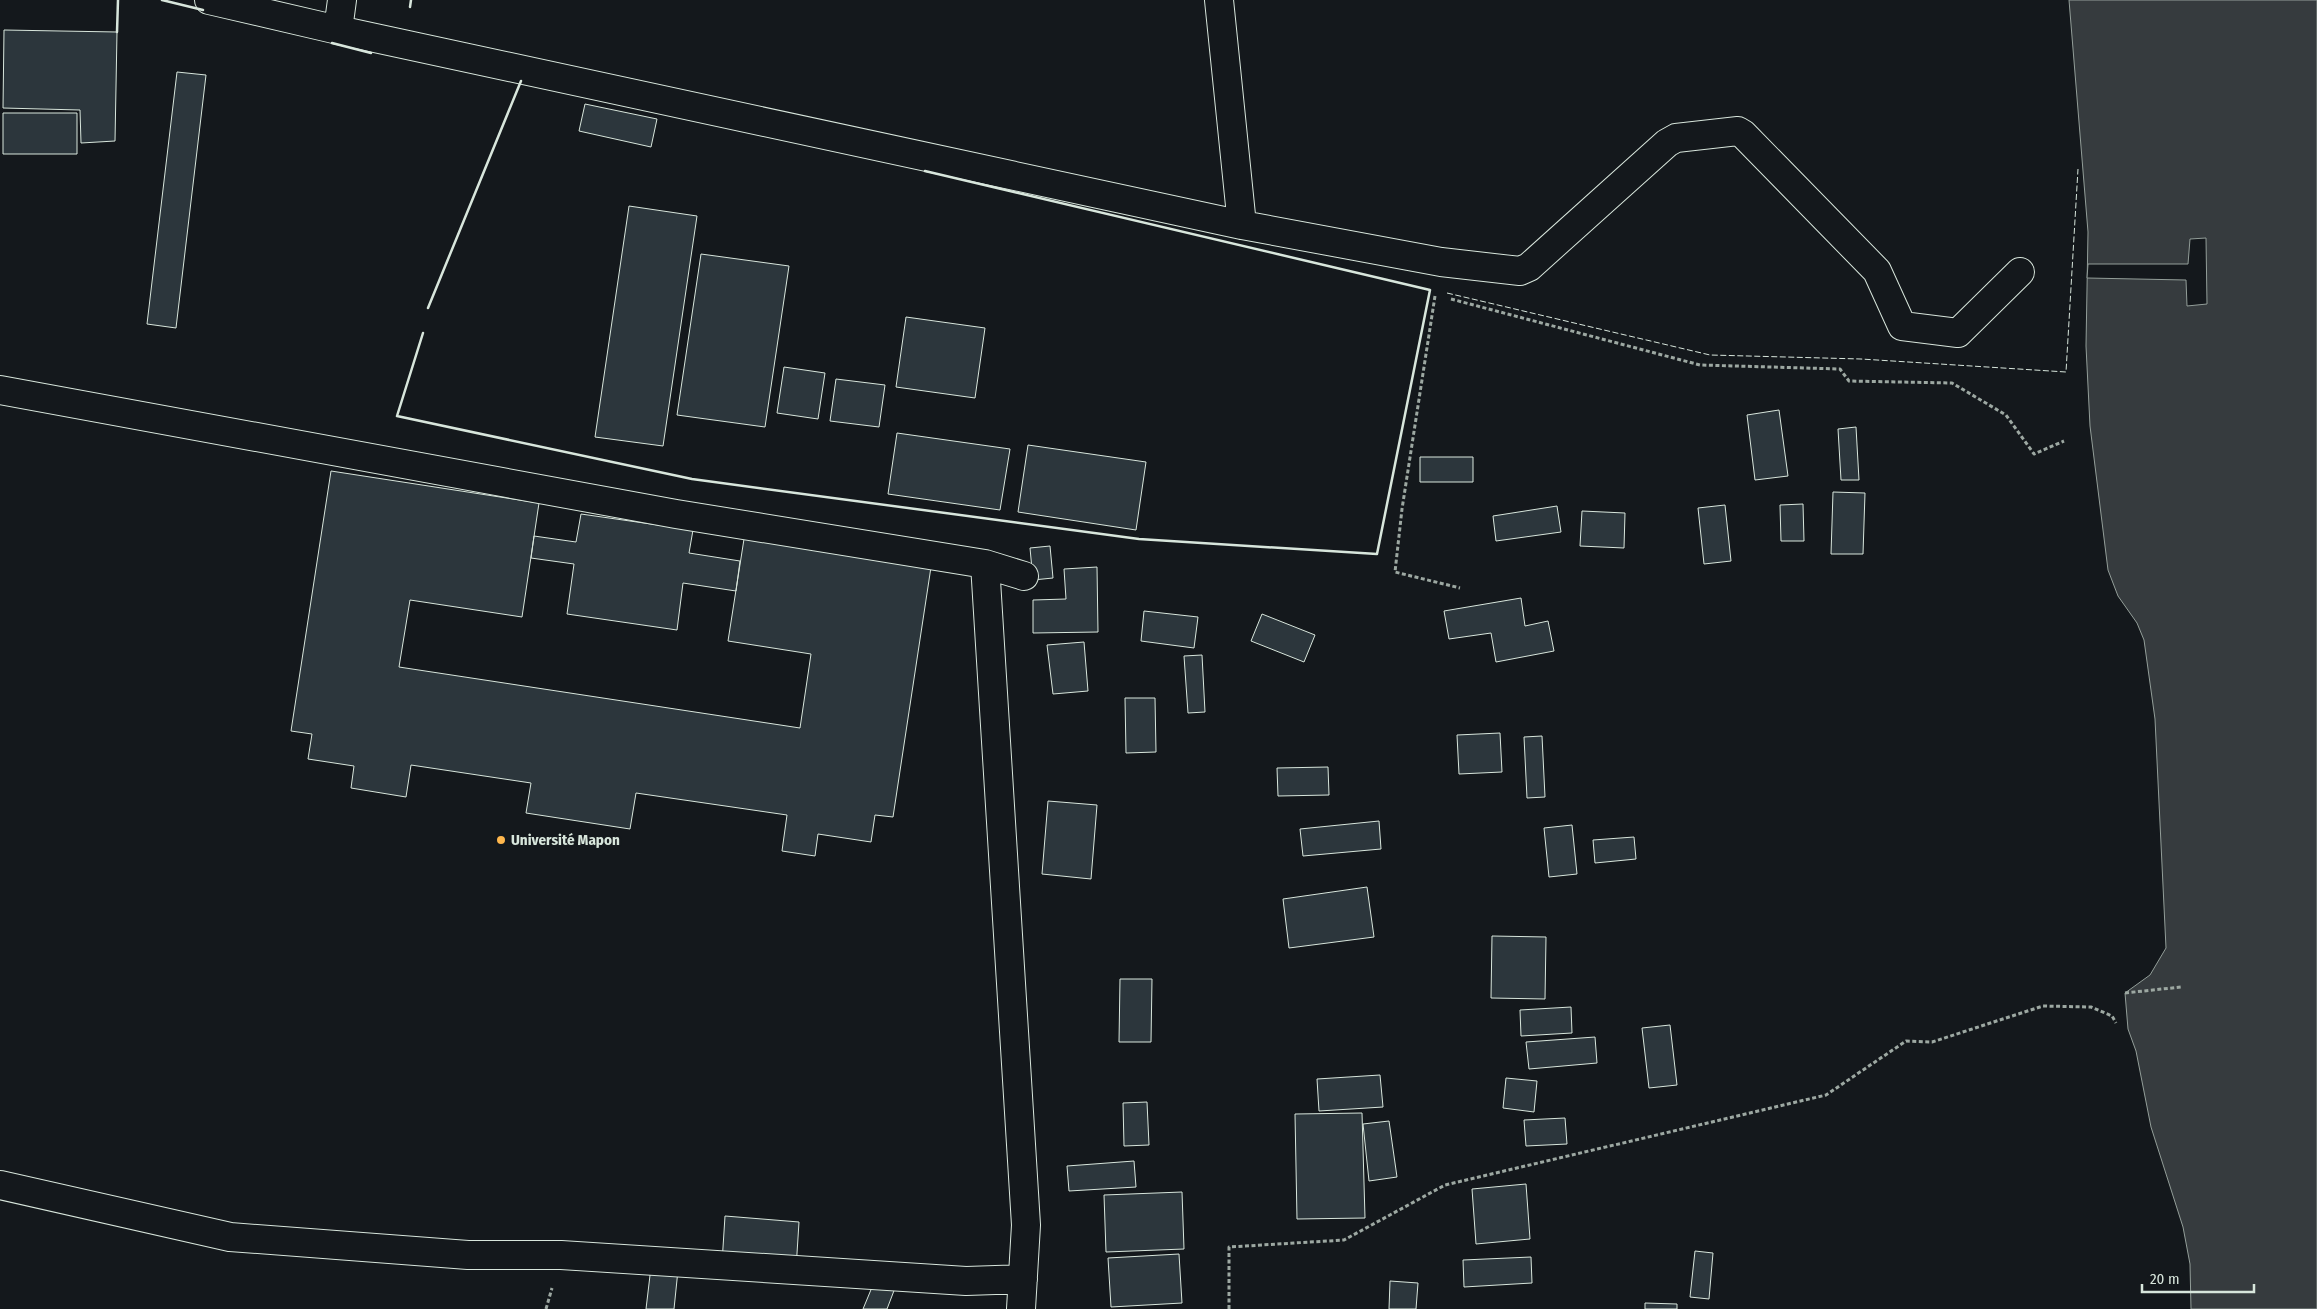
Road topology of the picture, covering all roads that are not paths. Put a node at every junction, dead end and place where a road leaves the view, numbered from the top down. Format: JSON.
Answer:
{"nodes":[{"id":1,"x":209,"y":0,"type":"edge"},
{"id":2,"x":342,"y":0,"type":"edge"},
{"id":3,"x":1219,"y":0,"type":"edge"},
{"id":4,"x":338,"y":30,"type":"junction"},
{"id":5,"x":1242,"y":225,"type":"junction"},
{"id":6,"x":2020,"y":272,"type":"dead end"},
{"id":7,"x":0,"y":390,"type":"edge"},
{"id":8,"x":985,"y":564,"type":"junction"},
{"id":9,"x":1024,"y":576,"type":"dead end"},
{"id":10,"x":0,"y":1185,"type":"edge"},
{"id":11,"x":1023,"y":1279,"type":"junction"},
{"id":12,"x":1021,"y":1309,"type":"edge"}],
"edges":[{"from":1,"to":4,"type":"street"},
{"from":2,"to":4,"type":"street"},
{"from":3,"to":5,"type":"street"},
{"from":4,"to":5,"type":"street"},
{"from":5,"to":6,"type":"street"},
{"from":7,"to":8,"type":"street"},
{"from":8,"to":9,"type":"street"},
{"from":8,"to":11,"type":"street"},
{"from":10,"to":11,"type":"street"},
{"from":11,"to":12,"type":"street"}]}
